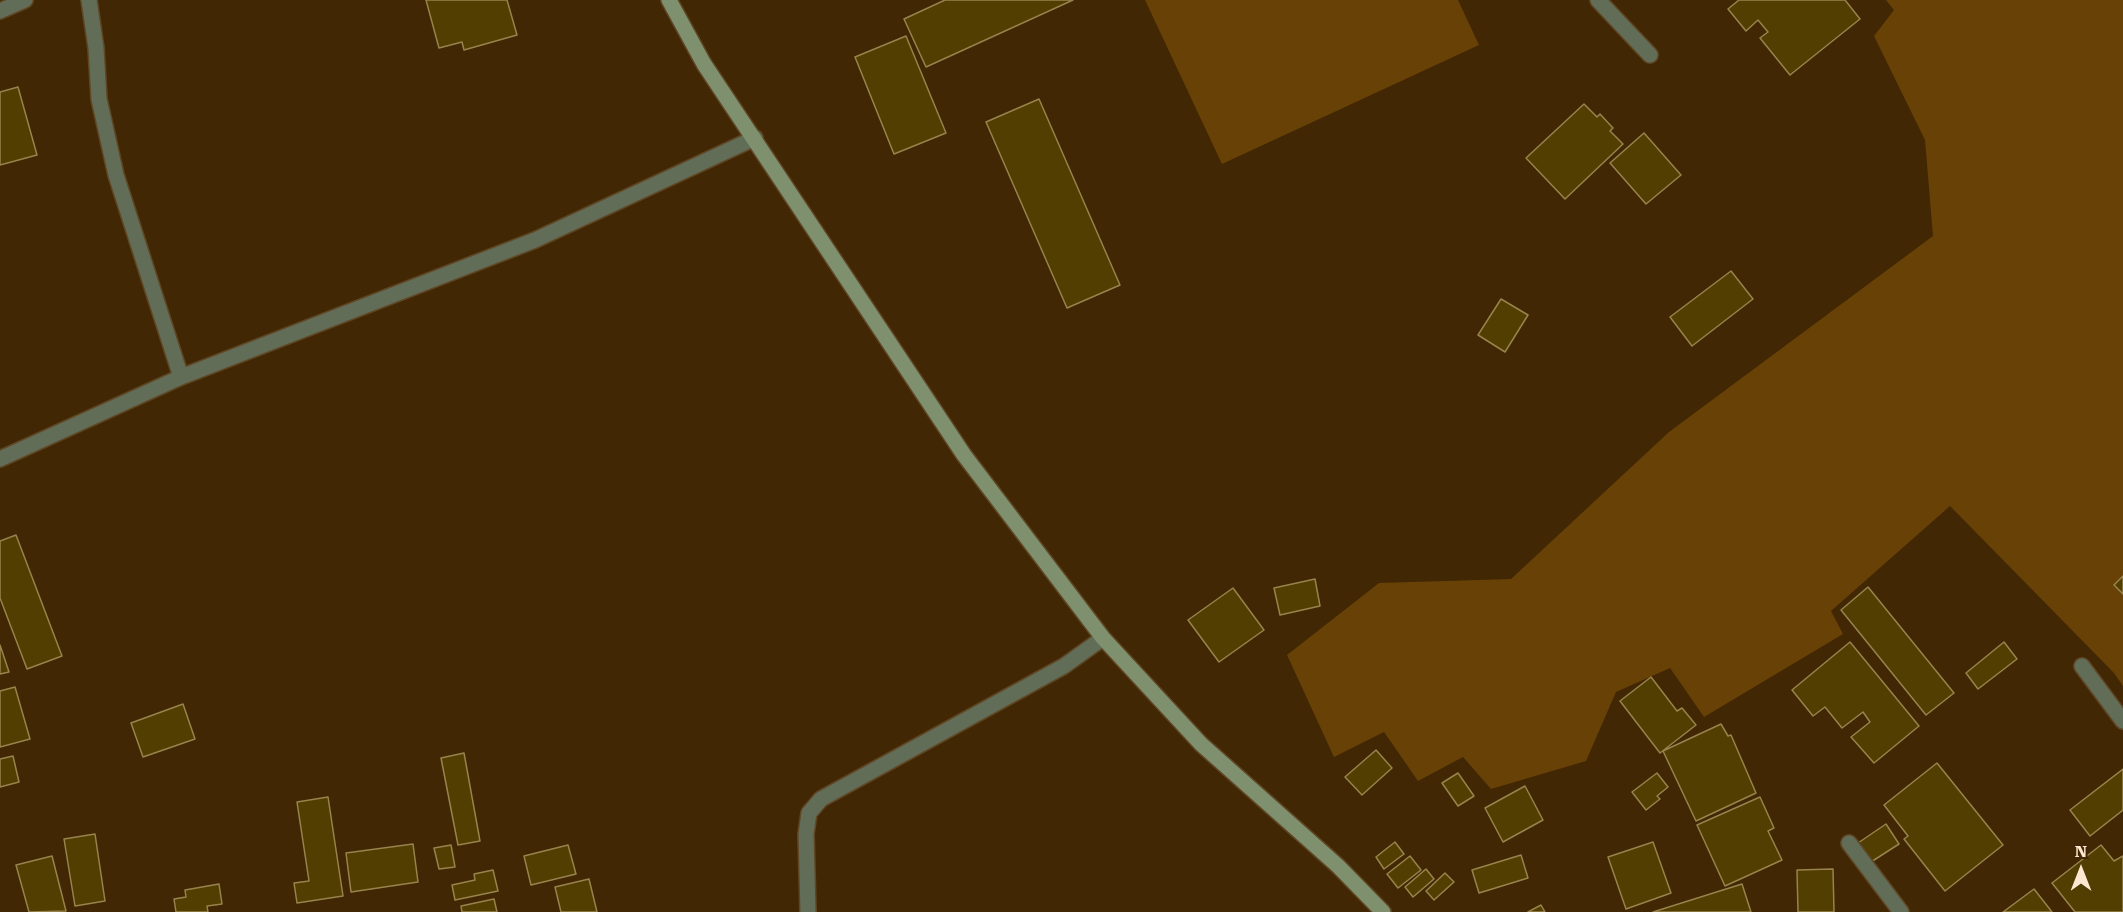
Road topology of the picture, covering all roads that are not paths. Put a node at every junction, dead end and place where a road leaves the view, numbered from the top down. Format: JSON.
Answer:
{"nodes":[{"id":1,"x":25,"y":0,"type":"edge"},
{"id":2,"x":89,"y":0,"type":"edge"},
{"id":3,"x":669,"y":0,"type":"edge"},
{"id":4,"x":1598,"y":0,"type":"edge"},
{"id":5,"x":0,"y":11,"type":"edge"},
{"id":6,"x":1650,"y":55,"type":"dead end"},
{"id":7,"x":755,"y":138,"type":"junction"},
{"id":8,"x":181,"y":377,"type":"junction"},
{"id":9,"x":0,"y":459,"type":"edge"},
{"id":10,"x":1103,"y":638,"type":"junction"},
{"id":11,"x":2082,"y":666,"type":"dead end"},
{"id":12,"x":2123,"y":721,"type":"edge"},
{"id":13,"x":1849,"y":843,"type":"dead end"},
{"id":14,"x":808,"y":912,"type":"edge"},
{"id":15,"x":1383,"y":912,"type":"edge"},
{"id":16,"x":1901,"y":912,"type":"edge"}],
"edges":[{"from":1,"to":5,"type":"street"},
{"from":2,"to":8,"type":"street"},
{"from":3,"to":7,"type":"street"},
{"from":4,"to":6,"type":"street"},
{"from":7,"to":8,"type":"street"},
{"from":7,"to":10,"type":"street"},
{"from":8,"to":9,"type":"street"},
{"from":10,"to":14,"type":"street"},
{"from":10,"to":15,"type":"street"},
{"from":11,"to":12,"type":"street"},
{"from":13,"to":16,"type":"street"}]}
